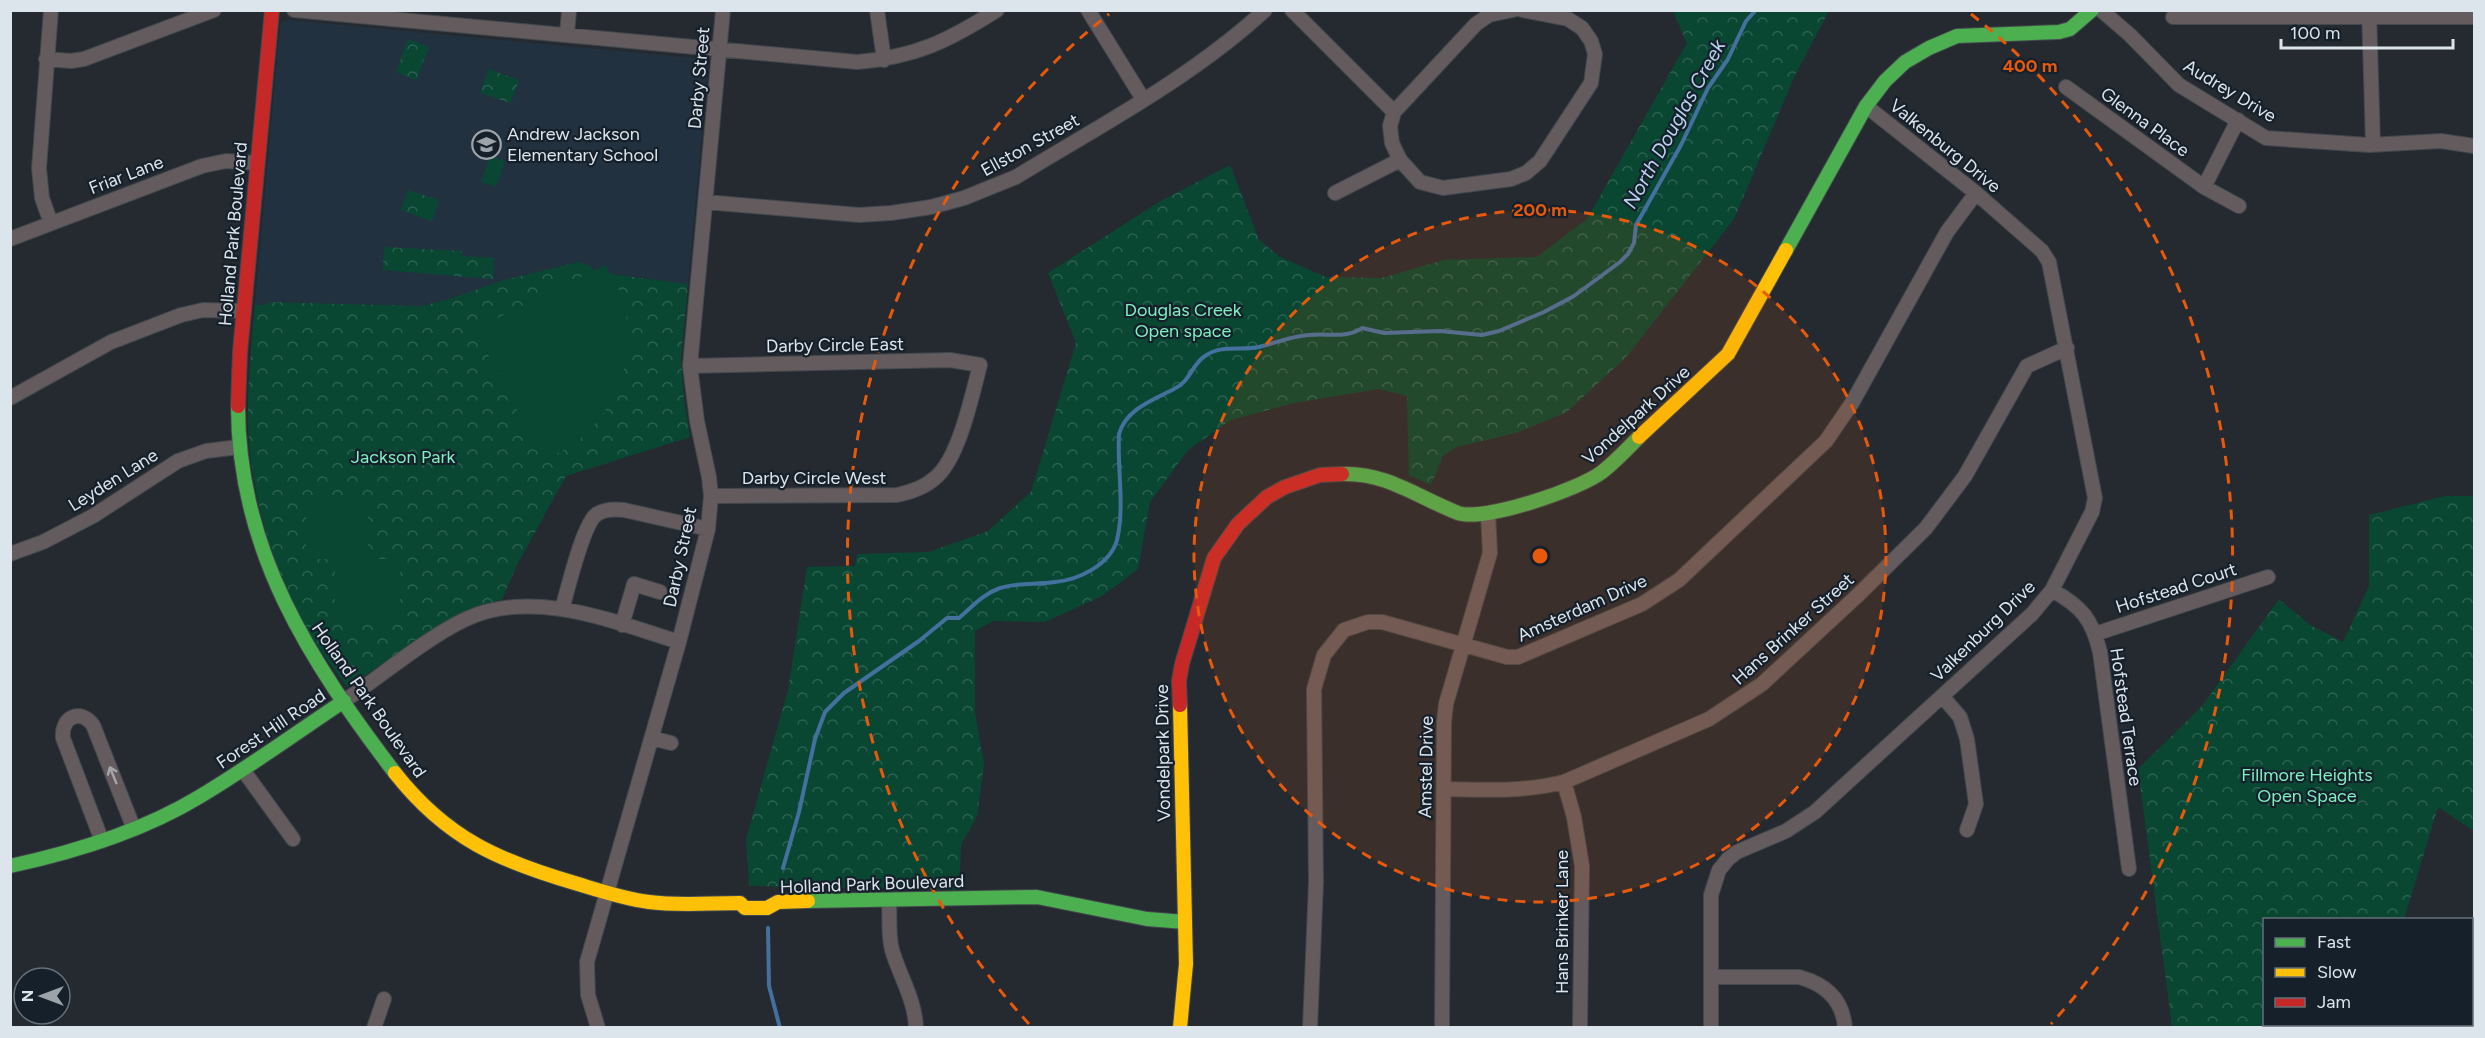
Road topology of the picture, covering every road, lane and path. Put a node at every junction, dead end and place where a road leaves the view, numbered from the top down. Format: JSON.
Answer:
{"nodes":[{"id":1,"x":51,"y":10,"type":"edge"},
{"id":2,"x":214,"y":10,"type":"edge"},
{"id":3,"x":272,"y":10,"type":"edge"},
{"id":4,"x":294,"y":10,"type":"edge"},
{"id":5,"x":569,"y":10,"type":"edge"},
{"id":6,"x":723,"y":10,"type":"edge"},
{"id":7,"x":878,"y":10,"type":"edge"},
{"id":8,"x":998,"y":10,"type":"edge"},
{"id":9,"x":1088,"y":10,"type":"edge"},
{"id":10,"x":1265,"y":10,"type":"edge"},
{"id":11,"x":1292,"y":10,"type":"edge"},
{"id":12,"x":1513,"y":10,"type":"edge"},
{"id":13,"x":1522,"y":10,"type":"edge"},
{"id":14,"x":2092,"y":10,"type":"edge"},
{"id":15,"x":2101,"y":10,"type":"edge"},
{"id":16,"x":2369,"y":14,"type":"edge"},
{"id":17,"x":421,"y":16,"type":"edge"},
{"id":18,"x":2173,"y":17,"type":"dead end"},
{"id":19,"x":2475,"y":17,"type":"edge"},
{"id":20,"x":567,"y":35,"type":"junction"},
{"id":21,"x":719,"y":49,"type":"junction"},
{"id":22,"x":46,"y":59,"type":"junction"},
{"id":23,"x":884,"y":60,"type":"junction"},
{"id":24,"x":2066,"y":87,"type":"dead end"},
{"id":25,"x":1143,"y":99,"type":"junction"},
{"id":26,"x":1866,"y":106,"type":"junction"},
{"id":27,"x":1394,"y":112,"type":"junction"},
{"id":28,"x":2238,"y":120,"type":"junction"},
{"id":29,"x":2373,"y":144,"type":"junction"},
{"id":30,"x":2475,"y":146,"type":"edge"},
{"id":31,"x":1400,"y":160,"type":"junction"},
{"id":32,"x":257,"y":163,"type":"junction"},
{"id":33,"x":2204,"y":187,"type":"junction"},
{"id":34,"x":1976,"y":193,"type":"junction"},
{"id":35,"x":1335,"y":194,"type":"dead end"},
{"id":36,"x":705,"y":202,"type":"junction"},
{"id":37,"x":2239,"y":206,"type":"dead end"},
{"id":38,"x":51,"y":223,"type":"junction"},
{"id":39,"x":10,"y":239,"type":"edge"},
{"id":40,"x":244,"y":311,"type":"junction"},
{"id":41,"x":2067,"y":348,"type":"junction"},
{"id":42,"x":980,"y":365,"type":"joint"},
{"id":43,"x":690,"y":366,"type":"junction"},
{"id":44,"x":10,"y":398,"type":"edge"},
{"id":45,"x":238,"y":447,"type":"junction"},
{"id":46,"x":711,"y":496,"type":"junction"},
{"id":47,"x":1488,"y":514,"type":"junction"},
{"id":48,"x":708,"y":529,"type":"junction"},
{"id":49,"x":10,"y":554,"type":"edge"},
{"id":50,"x":2268,"y":577,"type":"dead end"},
{"id":51,"x":2052,"y":590,"type":"junction"},
{"id":52,"x":660,"y":592,"type":"dead end"},
{"id":53,"x":562,"y":609,"type":"junction"},
{"id":54,"x":622,"y":625,"type":"junction"},
{"id":55,"x":2095,"y":634,"type":"junction"},
{"id":56,"x":679,"y":642,"type":"junction"},
{"id":57,"x":1462,"y":645,"type":"junction"},
{"id":58,"x":1942,"y":696,"type":"junction"},
{"id":59,"x":344,"y":701,"type":"junction"},
{"id":60,"x":652,"y":738,"type":"junction"},
{"id":61,"x":671,"y":743,"type":"dead end"},
{"id":62,"x":243,"y":770,"type":"junction"},
{"id":63,"x":1564,"y":782,"type":"junction"},
{"id":64,"x":1444,"y":789,"type":"junction"},
{"id":65,"x":134,"y":829,"type":"junction"},
{"id":66,"x":1967,"y":830,"type":"dead end"},
{"id":67,"x":293,"y":839,"type":"dead end"},
{"id":68,"x":102,"y":841,"type":"junction"},
{"id":69,"x":10,"y":866,"type":"edge"},
{"id":70,"x":2129,"y":869,"type":"dead end"},
{"id":71,"x":608,"y":893,"type":"junction"},
{"id":72,"x":889,"y":902,"type":"junction"},
{"id":73,"x":1185,"y":922,"type":"junction"},
{"id":74,"x":1711,"y":977,"type":"junction"},
{"id":75,"x":384,"y":999,"type":"dead end"},
{"id":76,"x":374,"y":1028,"type":"edge"},
{"id":77,"x":598,"y":1028,"type":"edge"},
{"id":78,"x":916,"y":1028,"type":"edge"},
{"id":79,"x":1180,"y":1028,"type":"edge"},
{"id":80,"x":1310,"y":1028,"type":"edge"},
{"id":81,"x":1442,"y":1028,"type":"edge"},
{"id":82,"x":1580,"y":1028,"type":"edge"},
{"id":83,"x":1711,"y":1028,"type":"edge"},
{"id":84,"x":1845,"y":1028,"type":"edge"}],
"edges":[{"from":1,"to":22,"type":"street"},
{"from":2,"to":22,"type":"street"},
{"from":3,"to":32,"type":"street","name":"Holland Park Boulevard"},
{"from":4,"to":17,"type":"street"},
{"from":5,"to":20,"type":"street"},
{"from":6,"to":21,"type":"street","name":"Darby Street"},
{"from":7,"to":23,"type":"street"},
{"from":8,"to":23,"type":"street"},
{"from":9,"to":25,"type":"street"},
{"from":10,"to":25,"type":"street","name":"Ellston Street"},
{"from":11,"to":27,"type":"street"},
{"from":12,"to":27,"type":"street"},
{"from":13,"to":31,"type":"street"},
{"from":14,"to":26,"type":"street","name":"Vondelpark Drive"},
{"from":15,"to":28,"type":"street","name":"Audrey Drive"},
{"from":16,"to":18,"type":"street"},
{"from":16,"to":19,"type":"street"},
{"from":16,"to":29,"type":"street"},
{"from":17,"to":20,"type":"street"},
{"from":20,"to":21,"type":"street"},
{"from":21,"to":23,"type":"street"},
{"from":21,"to":36,"type":"street","name":"Darby Street"},
{"from":22,"to":38,"type":"street"},
{"from":24,"to":33,"type":"street","name":"Glenna Place"},
{"from":25,"to":36,"type":"street","name":"Ellston Street"},
{"from":26,"to":34,"type":"street","name":"Valkenburg Drive"},
{"from":26,"to":47,"type":"street","name":"Vondelpark Drive"},
{"from":27,"to":31,"type":"street"},
{"from":28,"to":29,"type":"street","name":"Audrey Drive"},
{"from":28,"to":33,"type":"street"},
{"from":29,"to":30,"type":"street","name":"Audrey Drive"},
{"from":31,"to":35,"type":"street"},
{"from":32,"to":38,"type":"street","name":"Friar Lane"},
{"from":32,"to":40,"type":"street","name":"Holland Park Boulevard"},
{"from":33,"to":37,"type":"street","name":"Glenna Place"},
{"from":34,"to":41,"type":"street","name":"Valkenburg Drive"},
{"from":34,"to":57,"type":"street","name":"Amsterdam Drive"},
{"from":36,"to":43,"type":"street","name":"Darby Street"},
{"from":38,"to":39,"type":"street","name":"Friar Lane"},
{"from":40,"to":44,"type":"street"},
{"from":40,"to":45,"type":"street","name":"Holland Park Boulevard"},
{"from":41,"to":51,"type":"street","name":"Valkenburg Drive"},
{"from":41,"to":63,"type":"street","name":"Hans Brinker Street"},
{"from":42,"to":43,"type":"street","name":"Darby Circle East"},
{"from":42,"to":46,"type":"street","name":"Darby Circle West"},
{"from":43,"to":46,"type":"street","name":"Darby Street"},
{"from":45,"to":49,"type":"street","name":"Leyden Lane"},
{"from":45,"to":59,"type":"street","name":"Holland Park Boulevard"},
{"from":46,"to":48,"type":"street","name":"Darby Street"},
{"from":47,"to":57,"type":"street","name":"Amstel Drive"},
{"from":47,"to":73,"type":"street","name":"Vondelpark Drive"},
{"from":48,"to":53,"type":"street"},
{"from":48,"to":56,"type":"street","name":"Darby Street"},
{"from":50,"to":55,"type":"street","name":"Hofstead Court"},
{"from":51,"to":55,"type":"street","name":"Hofstead Terrace"},
{"from":51,"to":58,"type":"street","name":"Valkenburg Drive"},
{"from":52,"to":54,"type":"street"},
{"from":53,"to":54,"type":"street","name":"Forest Hill Road"},
{"from":53,"to":59,"type":"street","name":"Forest Hill Road"},
{"from":54,"to":56,"type":"street","name":"Forest Hill Road"},
{"from":55,"to":70,"type":"street","name":"Hofstead Terrace"},
{"from":56,"to":60,"type":"street","name":"Darby Street"},
{"from":57,"to":64,"type":"street","name":"Amstel Drive"},
{"from":57,"to":80,"type":"street","name":"Amsterdam Drive"},
{"from":58,"to":66,"type":"street"},
{"from":58,"to":74,"type":"street","name":"Valkenburg Drive"},
{"from":59,"to":62,"type":"street","name":"Forest Hill Road"},
{"from":59,"to":71,"type":"street","name":"Holland Park Boulevard"},
{"from":60,"to":61,"type":"street"},
{"from":60,"to":71,"type":"street","name":"Darby Street"},
{"from":62,"to":65,"type":"street","name":"Forest Hill Road"},
{"from":62,"to":67,"type":"street"},
{"from":63,"to":64,"type":"street","name":"Hans Brinker Street"},
{"from":63,"to":82,"type":"street","name":"Hans Brinker Lane"},
{"from":64,"to":81,"type":"street","name":"Amstel Drive"},
{"from":65,"to":68,"type":"street","name":"Forest Hill Road"},
{"from":65,"to":68,"type":"street","one_way":true},
{"from":68,"to":69,"type":"street","name":"Forest Hill Road"},
{"from":71,"to":72,"type":"street","name":"Holland Park Boulevard"},
{"from":71,"to":77,"type":"street","name":"Darby Street"},
{"from":72,"to":73,"type":"street","name":"Holland Park Boulevard"},
{"from":72,"to":78,"type":"street"},
{"from":73,"to":79,"type":"street","name":"Vondelpark Drive"},
{"from":74,"to":83,"type":"street","name":"Valkenburg Drive"},
{"from":74,"to":84,"type":"street"},
{"from":75,"to":76,"type":"street"}]}
